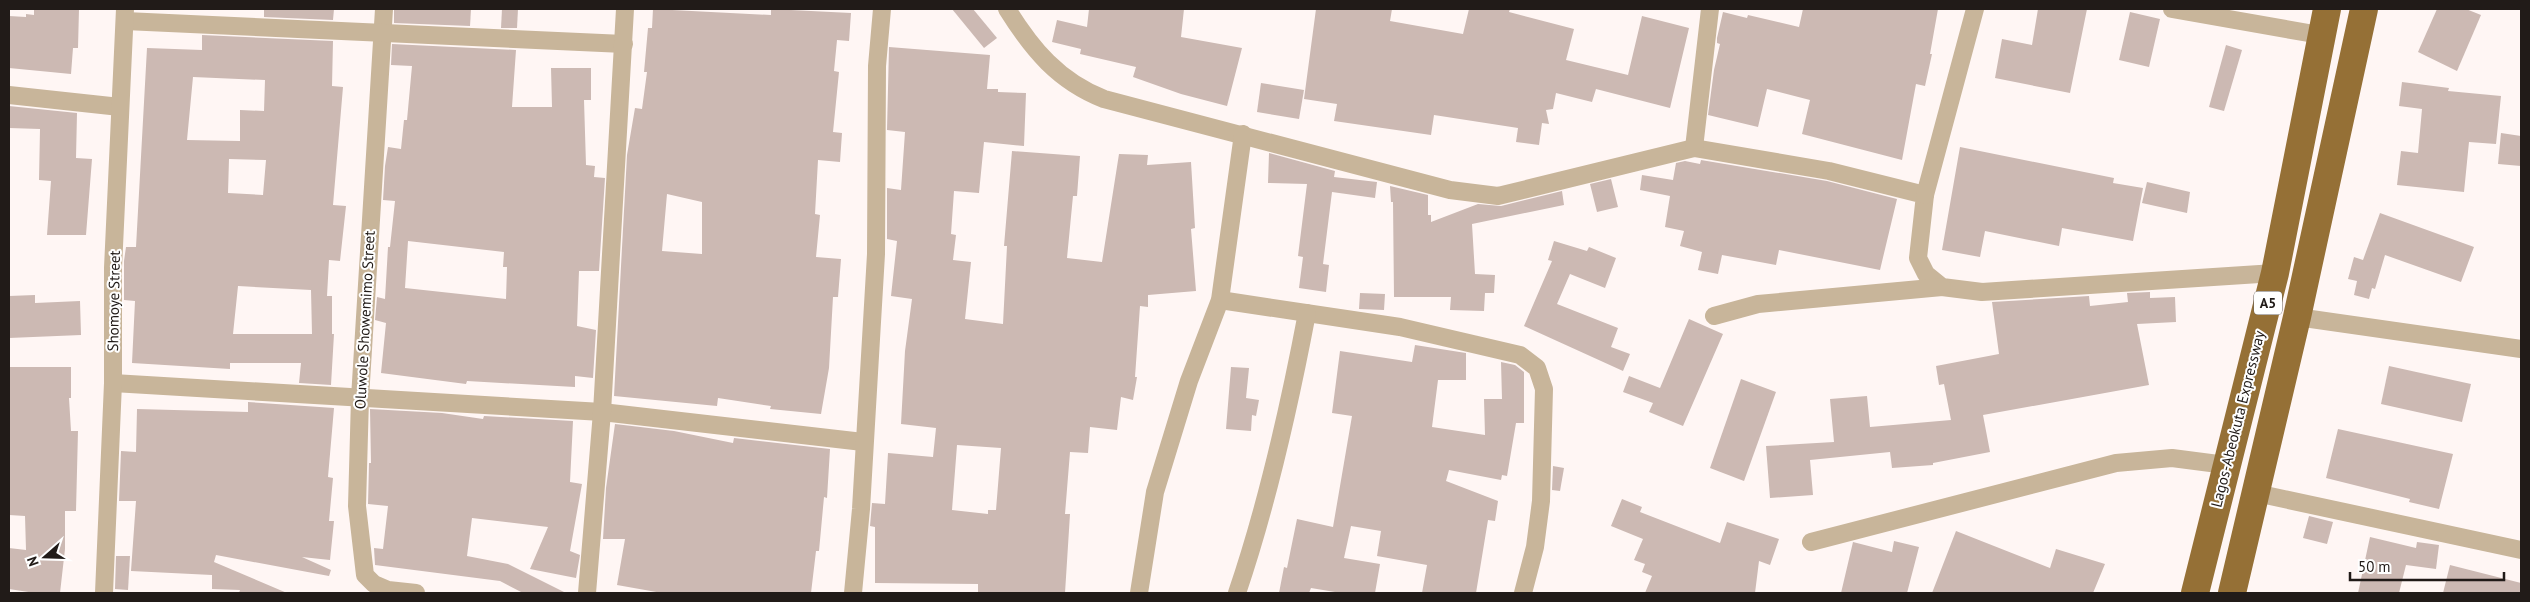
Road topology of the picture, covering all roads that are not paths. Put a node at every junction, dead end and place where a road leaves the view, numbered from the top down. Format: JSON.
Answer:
{"nodes":[{"id":1,"x":384,"y":9,"type":"edge"},
{"id":2,"x":626,"y":9,"type":"edge"},
{"id":3,"x":882,"y":9,"type":"edge"},
{"id":4,"x":1007,"y":9,"type":"edge"},
{"id":5,"x":1710,"y":9,"type":"edge"},
{"id":6,"x":1975,"y":9,"type":"edge"},
{"id":7,"x":2172,"y":9,"type":"edge"},
{"id":8,"x":2327,"y":9,"type":"edge"},
{"id":9,"x":2364,"y":9,"type":"edge"},
{"id":10,"x":125,"y":15,"type":"edge"},
{"id":11,"x":383,"y":33,"type":"junction"},
{"id":12,"x":2320,"y":35,"type":"junction"},
{"id":13,"x":624,"y":44,"type":"junction"},
{"id":14,"x":9,"y":95,"type":"edge"},
{"id":15,"x":120,"y":107,"type":"junction"},
{"id":16,"x":1243,"y":134,"type":"junction"},
{"id":17,"x":1694,"y":148,"type":"junction"},
{"id":18,"x":1925,"y":195,"type":"junction"},
{"id":19,"x":2275,"y":273,"type":"junction"},
{"id":20,"x":1942,"y":287,"type":"junction"},
{"id":21,"x":1220,"y":300,"type":"junction"},
{"id":22,"x":1307,"y":313,"type":"junction"},
{"id":23,"x":1714,"y":316,"type":"dead end"},
{"id":24,"x":2297,"y":317,"type":"junction"},
{"id":25,"x":2521,"y":350,"type":"edge"},
{"id":26,"x":113,"y":383,"type":"junction"},
{"id":27,"x":360,"y":398,"type":"junction"},
{"id":28,"x":602,"y":412,"type":"junction"},
{"id":29,"x":863,"y":442,"type":"junction"},
{"id":30,"x":2226,"y":464,"type":"junction"},
{"id":31,"x":2256,"y":493,"type":"junction"},
{"id":32,"x":1811,"y":542,"type":"dead end"},
{"id":33,"x":2521,"y":550,"type":"edge"},
{"id":34,"x":104,"y":593,"type":"edge"},
{"id":35,"x":416,"y":593,"type":"edge"},
{"id":36,"x":587,"y":593,"type":"edge"},
{"id":37,"x":853,"y":593,"type":"edge"},
{"id":38,"x":1140,"y":593,"type":"edge"},
{"id":39,"x":1237,"y":593,"type":"edge"},
{"id":40,"x":1523,"y":593,"type":"edge"},
{"id":41,"x":2195,"y":593,"type":"edge"},
{"id":42,"x":2232,"y":593,"type":"edge"}],
"edges":[{"from":1,"to":11,"type":"street","name":"Oluwole Showemimo Street"},
{"from":2,"to":13,"type":"street"},
{"from":3,"to":29,"type":"street"},
{"from":4,"to":16,"type":"street"},
{"from":5,"to":17,"type":"street"},
{"from":6,"to":18,"type":"street"},
{"from":7,"to":12,"type":"street"},
{"from":8,"to":12,"type":"highway","name":"Lagos-Abeokuta Expressway","number":"A5"},
{"from":9,"to":24,"type":"highway","number":"A5"},
{"from":10,"to":11,"type":"street"},
{"from":10,"to":15,"type":"street","name":"Shomoye Street"},
{"from":11,"to":13,"type":"street"},
{"from":11,"to":27,"type":"street","name":"Oluwole Showemimo Street"},
{"from":12,"to":19,"type":"highway","name":"Lagos-Abeokuta Expressway","number":"A5"},
{"from":13,"to":28,"type":"street"},
{"from":14,"to":15,"type":"street"},
{"from":15,"to":26,"type":"street","name":"Shomoye Street"},
{"from":16,"to":17,"type":"street"},
{"from":16,"to":21,"type":"street"},
{"from":17,"to":18,"type":"street"},
{"from":18,"to":20,"type":"street"},
{"from":19,"to":20,"type":"street"},
{"from":19,"to":30,"type":"highway","name":"Lagos-Abeokuta Expressway","number":"A5"},
{"from":20,"to":23,"type":"street"},
{"from":21,"to":22,"type":"street"},
{"from":21,"to":38,"type":"street"},
{"from":22,"to":39,"type":"street"},
{"from":22,"to":40,"type":"street"},
{"from":24,"to":25,"type":"street"},
{"from":24,"to":31,"type":"highway","number":"A5"},
{"from":26,"to":27,"type":"street"},
{"from":26,"to":34,"type":"street","name":"Shomoye Street"},
{"from":27,"to":28,"type":"street"},
{"from":27,"to":35,"type":"street","name":"Oluwole Showemimo Street"},
{"from":28,"to":29,"type":"street"},
{"from":28,"to":36,"type":"street"},
{"from":29,"to":37,"type":"street"},
{"from":30,"to":32,"type":"street"},
{"from":30,"to":41,"type":"highway","name":"Lagos-Abeokuta Expressway","number":"A5"},
{"from":31,"to":33,"type":"street"},
{"from":31,"to":42,"type":"highway","number":"A5"}]}
